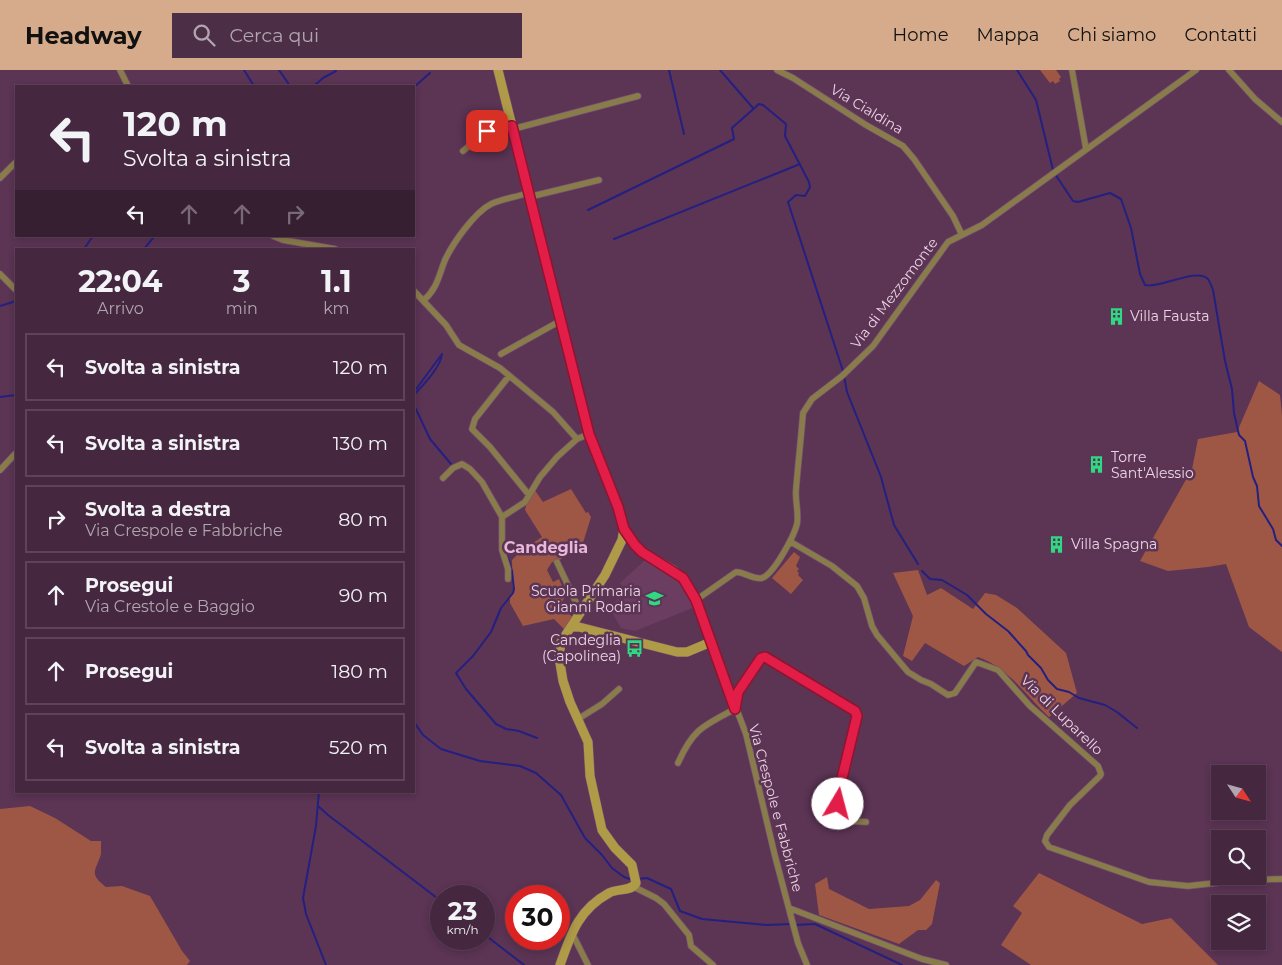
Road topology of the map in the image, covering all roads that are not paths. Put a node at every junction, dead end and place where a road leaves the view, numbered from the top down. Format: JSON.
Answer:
{"nodes":[{"id":1,"x":120,"y":70,"type":"edge"},
{"id":2,"x":498,"y":70,"type":"edge"},
{"id":3,"x":777,"y":70,"type":"edge"},
{"id":4,"x":1072,"y":70,"type":"edge"},
{"id":5,"x":1196,"y":70,"type":"edge"},
{"id":6,"x":1229,"y":70,"type":"edge"},
{"id":7,"x":128,"y":85,"type":"edge"},
{"id":8,"x":638,"y":96,"type":"dead end"},
{"id":9,"x":1282,"y":122,"type":"edge"},
{"id":10,"x":512,"y":127,"type":"junction"},
{"id":11,"x":1086,"y":149,"type":"junction"},
{"id":12,"x":463,"y":150,"type":"dead end"},
{"id":13,"x":15,"y":163,"type":"edge"},
{"id":14,"x":0,"y":178,"type":"edge"},
{"id":15,"x":599,"y":180,"type":"dead end"},
{"id":16,"x":529,"y":195,"type":"junction"},
{"id":17,"x":962,"y":236,"type":"junction"},
{"id":18,"x":276,"y":237,"type":"edge"},
{"id":19,"x":329,"y":248,"type":"edge"},
{"id":20,"x":0,"y":274,"type":"edge"},
{"id":21,"x":15,"y":289,"type":"edge"},
{"id":22,"x":415,"y":292,"type":"edge"},
{"id":23,"x":424,"y":300,"type":"junction"},
{"id":24,"x":560,"y":321,"type":"junction"},
{"id":25,"x":502,"y":354,"type":"dead end"},
{"id":26,"x":509,"y":376,"type":"junction"},
{"id":27,"x":589,"y":434,"type":"junction"},
{"id":28,"x":577,"y":439,"type":"junction"},
{"id":29,"x":15,"y":454,"type":"edge"},
{"id":30,"x":0,"y":470,"type":"edge"},
{"id":31,"x":443,"y":478,"type":"dead end"},
{"id":32,"x":529,"y":495,"type":"junction"},
{"id":33,"x":502,"y":517,"type":"junction"},
{"id":34,"x":624,"y":529,"type":"junction"},
{"id":35,"x":791,"y":542,"type":"junction"},
{"id":36,"x":557,"y":562,"type":"dead end"},
{"id":37,"x":508,"y":580,"type":"dead end"},
{"id":38,"x":696,"y":600,"type":"junction"},
{"id":39,"x":577,"y":621,"type":"junction"},
{"id":40,"x":711,"y":642,"type":"junction"},
{"id":41,"x":618,"y":689,"type":"dead end"},
{"id":42,"x":735,"y":709,"type":"junction"},
{"id":43,"x":578,"y":719,"type":"junction"},
{"id":44,"x":678,"y":763,"type":"dead end"},
{"id":45,"x":866,"y":822,"type":"dead end"},
{"id":46,"x":1282,"y":879,"type":"edge"},
{"id":47,"x":635,"y":881,"type":"junction"},
{"id":48,"x":789,"y":908,"type":"junction"},
{"id":49,"x":572,"y":933,"type":"junction"},
{"id":50,"x":560,"y":965,"type":"edge"},
{"id":51,"x":588,"y":965,"type":"edge"},
{"id":52,"x":713,"y":965,"type":"edge"},
{"id":53,"x":807,"y":965,"type":"edge"},
{"id":54,"x":946,"y":965,"type":"edge"}],
"edges":[{"from":1,"to":7,"type":"street"},
{"from":2,"to":10,"type":"main road"},
{"from":3,"to":17,"type":"street","name":"Via Cialdina"},
{"from":4,"to":11,"type":"street"},
{"from":5,"to":11,"type":"street","name":"Via di Mezzomonte"},
{"from":6,"to":9,"type":"street"},
{"from":8,"to":10,"type":"street"},
{"from":10,"to":12,"type":"street"},
{"from":10,"to":16,"type":"main road"},
{"from":11,"to":17,"type":"street","name":"Via di Mezzomonte"},
{"from":13,"to":14,"type":"street"},
{"from":15,"to":16,"type":"street"},
{"from":16,"to":23,"type":"street"},
{"from":16,"to":24,"type":"main road"},
{"from":17,"to":35,"type":"street","name":"Via di Mezzomonte"},
{"from":18,"to":19,"type":"street"},
{"from":20,"to":21,"type":"street"},
{"from":22,"to":23,"type":"street"},
{"from":23,"to":26,"type":"street"},
{"from":24,"to":25,"type":"street"},
{"from":24,"to":27,"type":"main road"},
{"from":26,"to":28,"type":"street"},
{"from":26,"to":32,"type":"street"},
{"from":27,"to":28,"type":"street"},
{"from":27,"to":34,"type":"main road"},
{"from":28,"to":32,"type":"street"},
{"from":29,"to":30,"type":"street"},
{"from":31,"to":33,"type":"street"},
{"from":32,"to":33,"type":"street"},
{"from":33,"to":37,"type":"street"},
{"from":34,"to":38,"type":"main road"},
{"from":34,"to":39,"type":"main road"},
{"from":35,"to":38,"type":"street","name":"Via di Mezzomonte"},
{"from":35,"to":46,"type":"street","name":"Via di Luparello"},
{"from":36,"to":39,"type":"street"},
{"from":38,"to":40,"type":"main road"},
{"from":39,"to":40,"type":"main road"},
{"from":39,"to":43,"type":"main road"},
{"from":40,"to":42,"type":"street","name":"Via Crespole e Fabbriche"},
{"from":41,"to":43,"type":"street"},
{"from":42,"to":44,"type":"street"},
{"from":42,"to":45,"type":"street"},
{"from":42,"to":48,"type":"street","name":"Via Crespole e Fabbriche"},
{"from":43,"to":47,"type":"main road"},
{"from":47,"to":49,"type":"main road"},
{"from":47,"to":52,"type":"street"},
{"from":48,"to":53,"type":"street"},
{"from":48,"to":54,"type":"street","name":"Via Crespole e Fabbriche"},
{"from":49,"to":50,"type":"main road"},
{"from":49,"to":51,"type":"street"}]}
